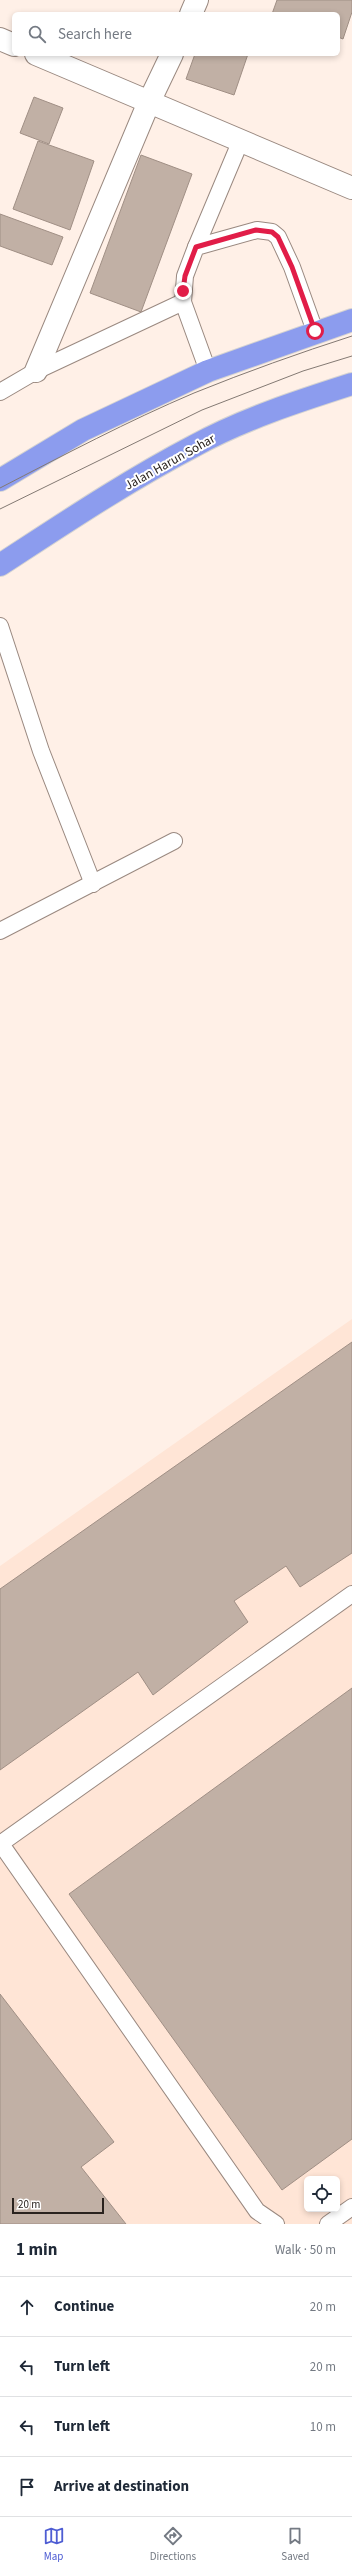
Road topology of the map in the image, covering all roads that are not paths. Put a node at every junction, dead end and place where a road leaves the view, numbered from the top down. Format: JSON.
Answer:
{"nodes":[{"id":1,"x":197,"y":0,"type":"edge"},
{"id":2,"x":193,"y":12,"type":"edge"},
{"id":3,"x":0,"y":39,"type":"edge"},
{"id":4,"x":12,"y":44,"type":"edge"},
{"id":5,"x":41,"y":56,"type":"edge"},
{"id":6,"x":171,"y":56,"type":"edge"},
{"id":7,"x":149,"y":102,"type":"junction"},
{"id":8,"x":241,"y":140,"type":"junction"},
{"id":9,"x":351,"y":185,"type":"edge"},
{"id":10,"x":196,"y":247,"type":"junction"},
{"id":11,"x":183,"y":302,"type":"junction"},
{"id":12,"x":352,"y":320,"type":"edge"},
{"id":13,"x":315,"y":331,"type":"junction"},
{"id":14,"x":36,"y":370,"type":"junction"},
{"id":15,"x":208,"y":371,"type":"junction"},
{"id":16,"x":352,"y":384,"type":"edge"},
{"id":17,"x":0,"y":392,"type":"edge"},
{"id":18,"x":0,"y":480,"type":"edge"},
{"id":19,"x":0,"y":566,"type":"edge"},
{"id":20,"x":0,"y":626,"type":"edge"},
{"id":21,"x":174,"y":841,"type":"dead end"},
{"id":22,"x":92,"y":884,"type":"junction"},
{"id":23,"x":0,"y":931,"type":"edge"},
{"id":24,"x":352,"y":1594,"type":"edge"},
{"id":25,"x":0,"y":1844,"type":"edge"},
{"id":26,"x":352,"y":2207,"type":"edge"},
{"id":27,"x":276,"y":2224,"type":"edge"},
{"id":28,"x":328,"y":2224,"type":"edge"}],
"edges":[{"from":1,"to":2,"type":"street"},
{"from":3,"to":4,"type":"street"},
{"from":5,"to":7,"type":"street"},
{"from":6,"to":7,"type":"street"},
{"from":7,"to":8,"type":"street"},
{"from":7,"to":14,"type":"street"},
{"from":8,"to":9,"type":"street"},
{"from":8,"to":10,"type":"lane"},
{"from":10,"to":11,"type":"lane"},
{"from":10,"to":13,"type":"lane"},
{"from":11,"to":14,"type":"lane"},
{"from":11,"to":15,"type":"lane"},
{"from":12,"to":13,"type":"highway"},
{"from":13,"to":15,"type":"highway"},
{"from":14,"to":17,"type":"lane"},
{"from":15,"to":18,"type":"highway"},
{"from":16,"to":19,"type":"highway","name":"Jalan Harun Sohar"},
{"from":20,"to":22,"type":"lane"},
{"from":21,"to":22,"type":"lane"},
{"from":22,"to":23,"type":"lane"},
{"from":24,"to":25,"type":"lane"},
{"from":25,"to":27,"type":"lane"},
{"from":26,"to":28,"type":"lane"}]}
